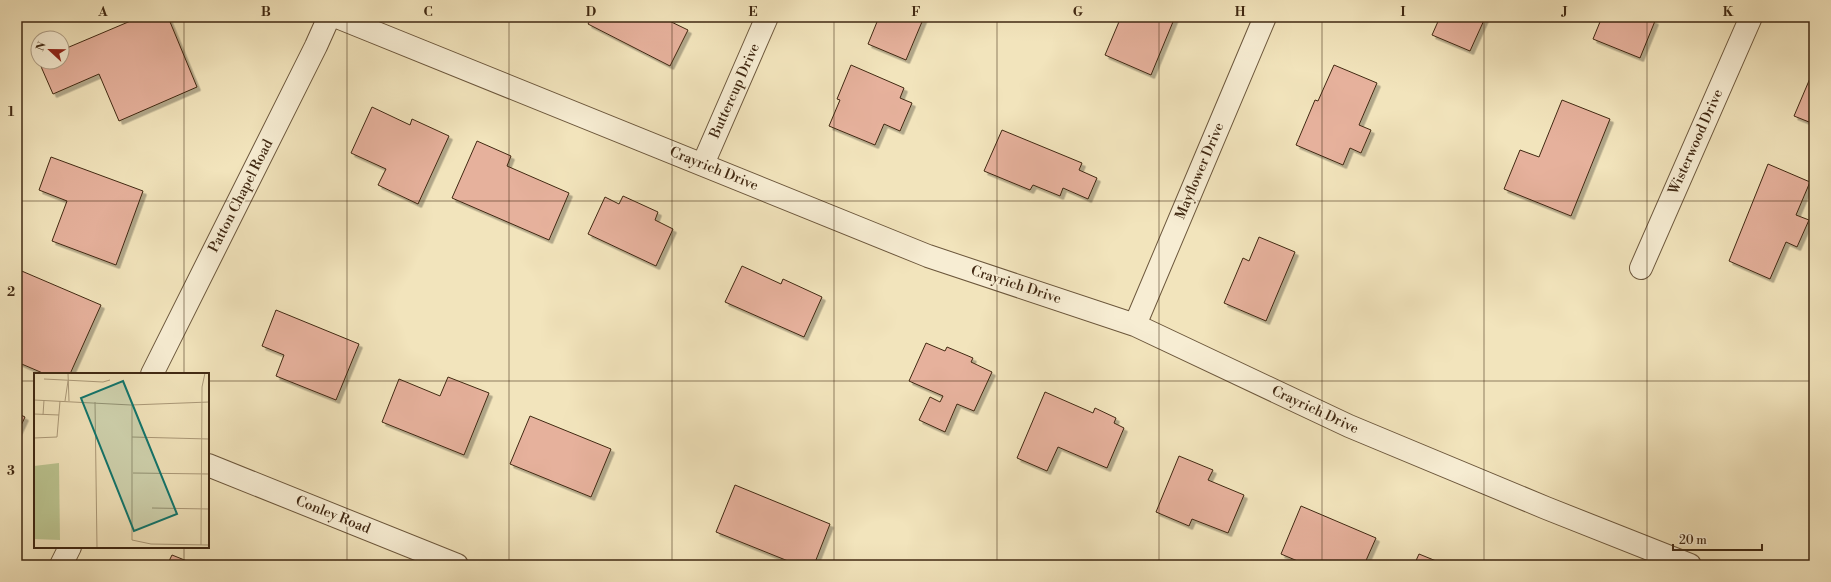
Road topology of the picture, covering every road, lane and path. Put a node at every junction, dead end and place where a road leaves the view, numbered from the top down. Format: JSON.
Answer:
{"nodes":[{"id":1,"x":329,"y":17,"type":"edge"},
{"id":2,"x":338,"y":17,"type":"edge"},
{"id":3,"x":767,"y":17,"type":"edge"},
{"id":4,"x":1265,"y":17,"type":"edge"},
{"id":5,"x":1751,"y":17,"type":"edge"},
{"id":6,"x":703,"y":164,"type":"junction"},
{"id":7,"x":1641,"y":268,"type":"dead end"},
{"id":8,"x":1135,"y":325,"type":"junction"},
{"id":9,"x":152,"y":373,"type":"edge"},
{"id":10,"x":209,"y":464,"type":"edge"},
{"id":11,"x":70,"y":548,"type":"edge"},
{"id":12,"x":62,"y":565,"type":"edge"},
{"id":13,"x":458,"y":565,"type":"edge"},
{"id":14,"x":1690,"y":565,"type":"edge"}],
"edges":[{"from":1,"to":9,"type":"street","name":"Patton Chapel Road"},
{"from":2,"to":6,"type":"street","name":"Crayrich Drive"},
{"from":3,"to":6,"type":"street","name":"Buttercup Drive"},
{"from":4,"to":8,"type":"street","name":"Mayflower Drive"},
{"from":5,"to":7,"type":"street","name":"Wisterwood Drive"},
{"from":6,"to":8,"type":"street","name":"Crayrich Drive"},
{"from":8,"to":14,"type":"street","name":"Crayrich Drive"},
{"from":10,"to":13,"type":"street","name":"Conley Road"},
{"from":11,"to":12,"type":"street"}]}
